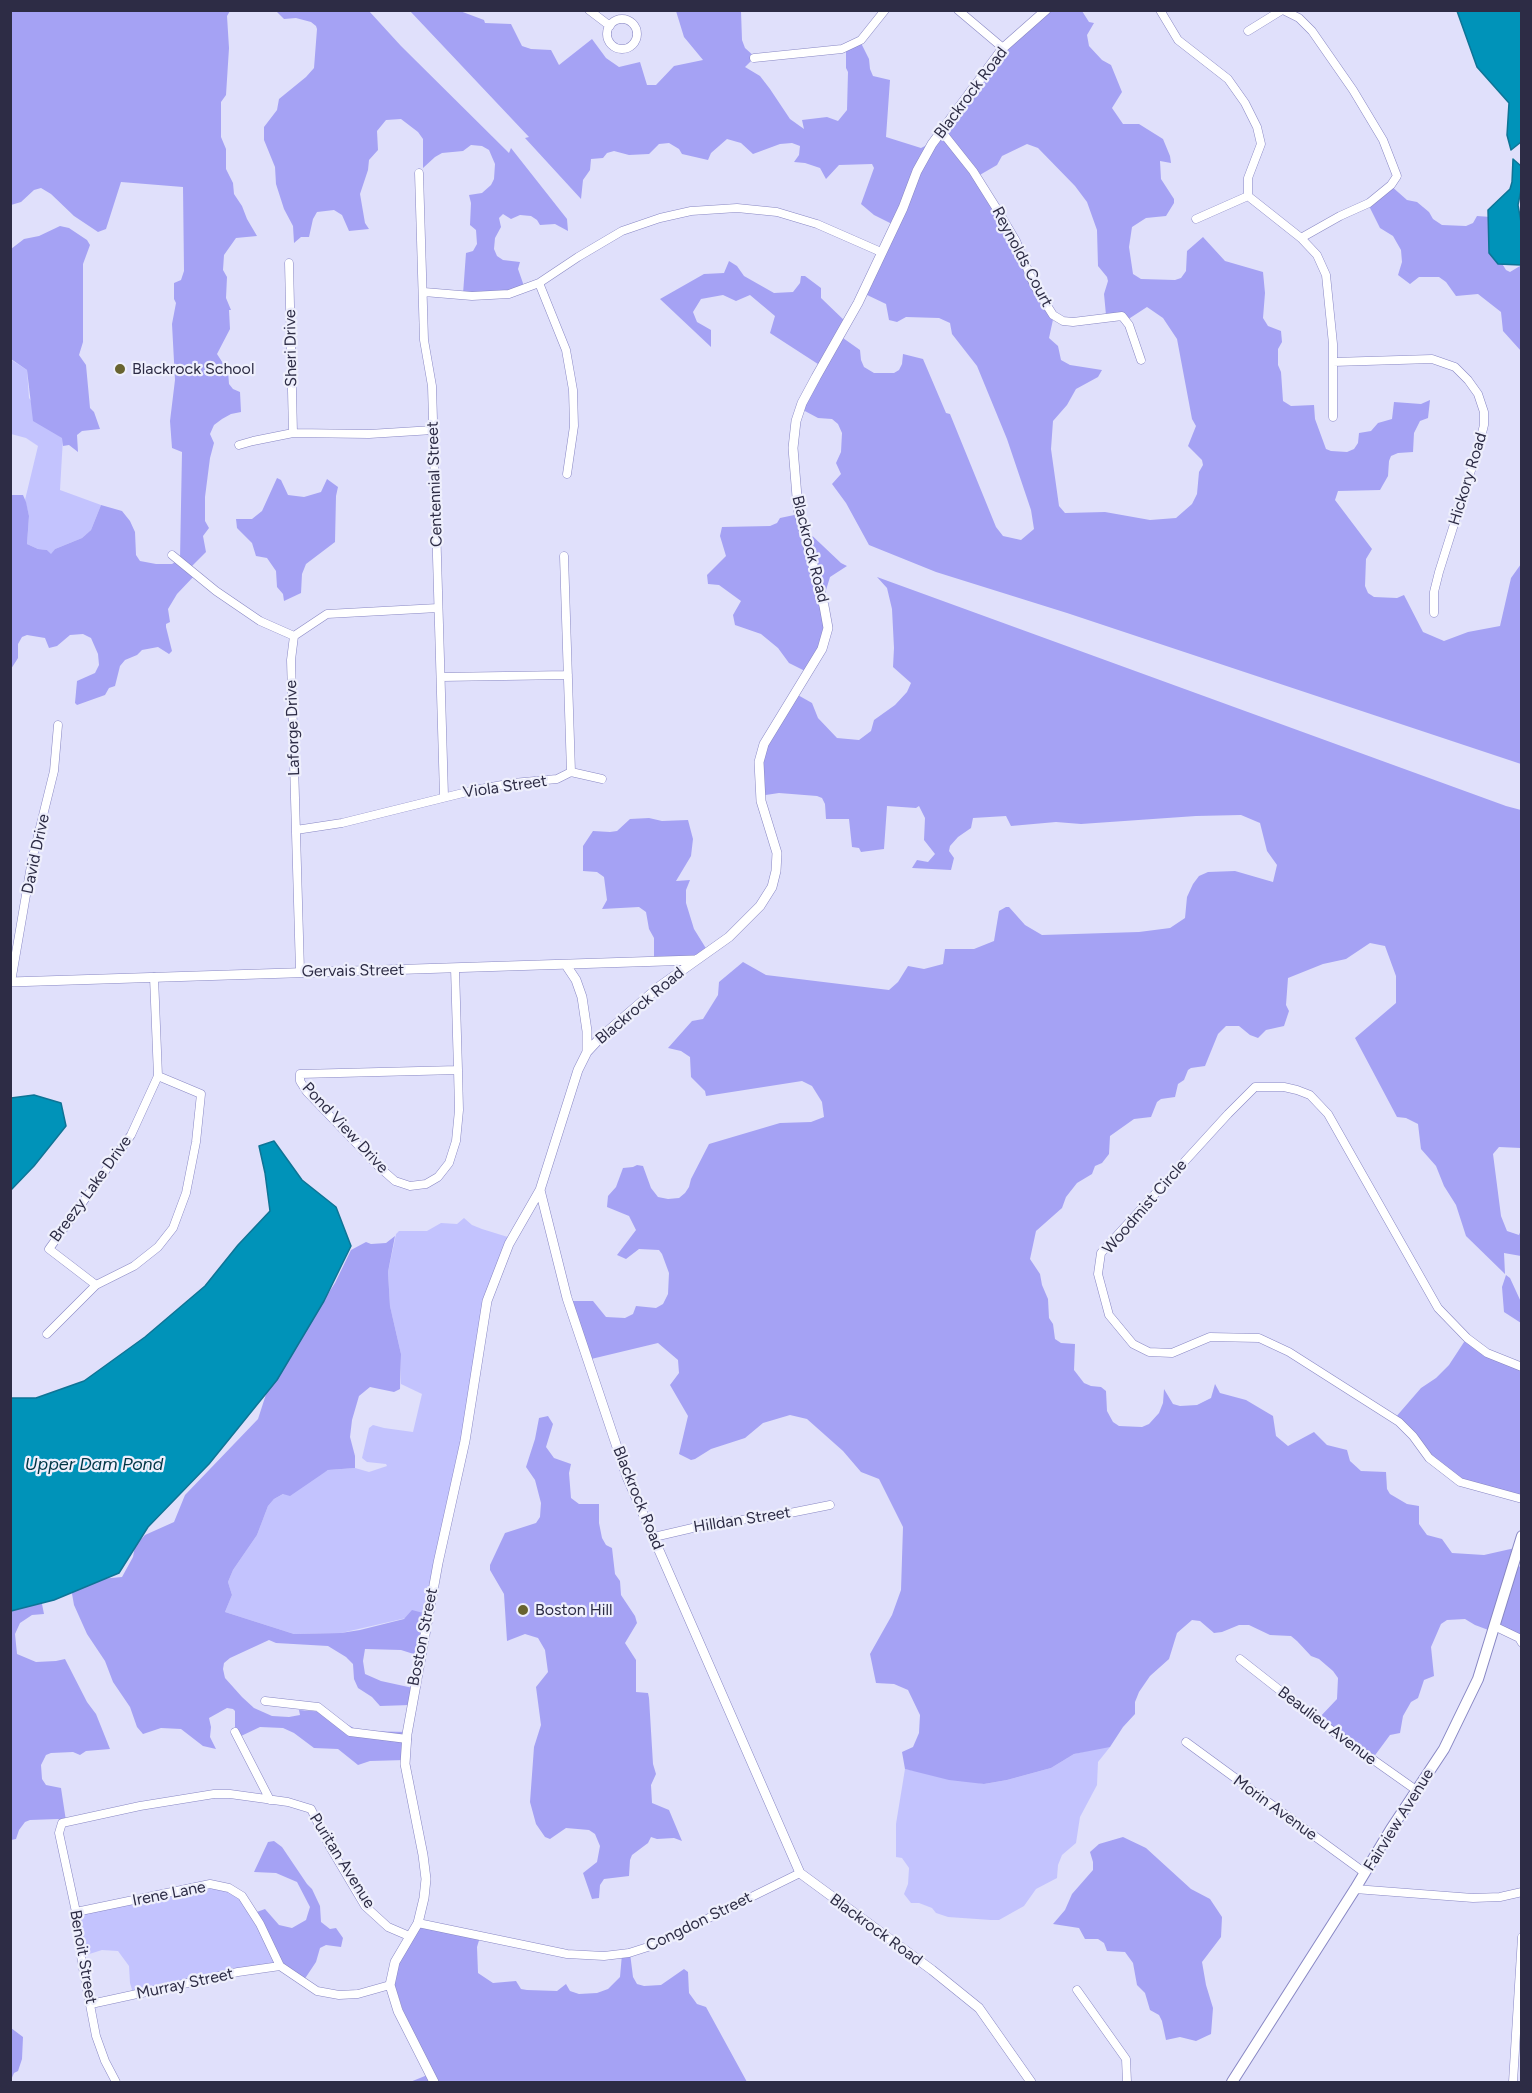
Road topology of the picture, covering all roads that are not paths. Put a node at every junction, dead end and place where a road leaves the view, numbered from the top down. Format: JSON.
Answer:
{"nodes":[{"id":1,"x":589,"y":10,"type":"edge"},
{"id":2,"x":885,"y":10,"type":"edge"},
{"id":3,"x":958,"y":10,"type":"edge"},
{"id":4,"x":1046,"y":10,"type":"edge"},
{"id":5,"x":1160,"y":10,"type":"edge"},
{"id":6,"x":1283,"y":10,"type":"edge"},
{"id":7,"x":610,"y":26,"type":"dead end"},
{"id":8,"x":1248,"y":32,"type":"dead end"},
{"id":9,"x":1003,"y":48,"type":"junction"},
{"id":10,"x":754,"y":58,"type":"dead end"},
{"id":11,"x":942,"y":132,"type":"junction"},
{"id":12,"x":419,"y":174,"type":"dead end"},
{"id":13,"x":1248,"y":196,"type":"junction"},
{"id":14,"x":1196,"y":219,"type":"dead end"},
{"id":15,"x":1301,"y":238,"type":"junction"},
{"id":16,"x":881,"y":252,"type":"junction"},
{"id":17,"x":289,"y":263,"type":"dead end"},
{"id":18,"x":539,"y":283,"type":"junction"},
{"id":19,"x":424,"y":292,"type":"junction"},
{"id":20,"x":1141,"y":360,"type":"dead end"},
{"id":21,"x":1333,"y":362,"type":"junction"},
{"id":22,"x":1333,"y":417,"type":"dead end"},
{"id":23,"x":432,"y":430,"type":"junction"},
{"id":24,"x":293,"y":434,"type":"junction"},
{"id":25,"x":239,"y":445,"type":"dead end"},
{"id":26,"x":567,"y":474,"type":"dead end"},
{"id":27,"x":172,"y":555,"type":"dead end"},
{"id":28,"x":564,"y":556,"type":"dead end"},
{"id":29,"x":438,"y":608,"type":"junction"},
{"id":30,"x":1434,"y":613,"type":"dead end"},
{"id":31,"x":294,"y":636,"type":"junction"},
{"id":32,"x":568,"y":675,"type":"junction"},
{"id":33,"x":441,"y":677,"type":"junction"},
{"id":34,"x":58,"y":725,"type":"dead end"},
{"id":35,"x":571,"y":772,"type":"junction"},
{"id":36,"x":602,"y":779,"type":"dead end"},
{"id":37,"x":444,"y":796,"type":"junction"},
{"id":38,"x":296,"y":830,"type":"junction"},
{"id":39,"x":695,"y":960,"type":"junction"},
{"id":40,"x":566,"y":965,"type":"junction"},
{"id":41,"x":455,"y":968,"type":"junction"},
{"id":42,"x":300,"y":971,"type":"junction"},
{"id":43,"x":154,"y":977,"type":"junction"},
{"id":44,"x":11,"y":982,"type":"edge"},
{"id":45,"x":587,"y":1052,"type":"junction"},
{"id":46,"x":458,"y":1070,"type":"junction"},
{"id":47,"x":158,"y":1076,"type":"junction"},
{"id":48,"x":540,"y":1190,"type":"junction"},
{"id":49,"x":96,"y":1285,"type":"junction"},
{"id":50,"x":46,"y":1334,"type":"dead end"},
{"id":51,"x":1521,"y":1367,"type":"edge"},
{"id":52,"x":1521,"y":1499,"type":"edge"},
{"id":53,"x":830,"y":1505,"type":"dead end"},
{"id":54,"x":1521,"y":1536,"type":"edge"},
{"id":55,"x":654,"y":1537,"type":"junction"},
{"id":56,"x":1494,"y":1626,"type":"junction"},
{"id":57,"x":1521,"y":1643,"type":"edge"},
{"id":58,"x":1240,"y":1659,"type":"dead end"},
{"id":59,"x":266,"y":1701,"type":"dead end"},
{"id":60,"x":235,"y":1732,"type":"dead end"},
{"id":61,"x":407,"y":1739,"type":"junction"},
{"id":62,"x":1186,"y":1742,"type":"dead end"},
{"id":63,"x":1416,"y":1790,"type":"junction"},
{"id":64,"x":270,"y":1800,"type":"junction"},
{"id":65,"x":60,"y":1828,"type":"joint"},
{"id":66,"x":800,"y":1873,"type":"junction"},
{"id":67,"x":1365,"y":1873,"type":"junction"},
{"id":68,"x":1355,"y":1889,"type":"junction"},
{"id":69,"x":1521,"y":1892,"type":"edge"},
{"id":70,"x":76,"y":1912,"type":"junction"},
{"id":71,"x":418,"y":1923,"type":"junction"},
{"id":72,"x":409,"y":1936,"type":"junction"},
{"id":73,"x":1521,"y":1937,"type":"edge"},
{"id":74,"x":280,"y":1966,"type":"junction"},
{"id":75,"x":390,"y":1985,"type":"junction"},
{"id":76,"x":1077,"y":1990,"type":"dead end"},
{"id":77,"x":91,"y":2004,"type":"junction"},
{"id":78,"x":116,"y":2082,"type":"edge"},
{"id":79,"x":434,"y":2082,"type":"edge"},
{"id":80,"x":1031,"y":2082,"type":"edge"},
{"id":81,"x":1127,"y":2082,"type":"edge"},
{"id":82,"x":1232,"y":2082,"type":"edge"},
{"id":83,"x":1513,"y":2082,"type":"edge"}],
"edges":[{"from":1,"to":7,"type":"street"},
{"from":2,"to":10,"type":"street"},
{"from":3,"to":9,"type":"street"},
{"from":4,"to":9,"type":"street","name":"Blackrock Road"},
{"from":5,"to":13,"type":"street"},
{"from":6,"to":8,"type":"street"},
{"from":6,"to":15,"type":"street"},
{"from":9,"to":11,"type":"street","name":"Blackrock Road"},
{"from":11,"to":16,"type":"street","name":"Blackrock Road"},
{"from":11,"to":20,"type":"street","name":"Reynolds Court"},
{"from":12,"to":19,"type":"street","name":"Centennial Street"},
{"from":13,"to":14,"type":"street"},
{"from":13,"to":15,"type":"street"},
{"from":15,"to":21,"type":"street"},
{"from":16,"to":18,"type":"street"},
{"from":16,"to":39,"type":"street","name":"Blackrock Road"},
{"from":17,"to":24,"type":"street","name":"Sheri Drive"},
{"from":18,"to":19,"type":"street"},
{"from":18,"to":26,"type":"street"},
{"from":19,"to":23,"type":"street","name":"Centennial Street"},
{"from":21,"to":22,"type":"street"},
{"from":21,"to":30,"type":"street","name":"Hickory Road"},
{"from":23,"to":24,"type":"street"},
{"from":23,"to":29,"type":"street","name":"Centennial Street"},
{"from":24,"to":25,"type":"street"},
{"from":27,"to":31,"type":"street"},
{"from":28,"to":32,"type":"street"},
{"from":29,"to":31,"type":"street"},
{"from":29,"to":33,"type":"street","name":"Centennial Street"},
{"from":31,"to":38,"type":"street","name":"Laforge Drive"},
{"from":32,"to":33,"type":"street"},
{"from":32,"to":35,"type":"street"},
{"from":33,"to":37,"type":"street","name":"Centennial Street"},
{"from":34,"to":44,"type":"street","name":"David Drive"},
{"from":35,"to":36,"type":"street"},
{"from":35,"to":37,"type":"street","name":"Viola Street"},
{"from":37,"to":38,"type":"street","name":"Viola Street"},
{"from":38,"to":42,"type":"street","name":"Laforge Drive"},
{"from":39,"to":40,"type":"street","name":"Gervais Street"},
{"from":39,"to":45,"type":"street","name":"Blackrock Road"},
{"from":40,"to":41,"type":"street","name":"Gervais Street"},
{"from":40,"to":45,"type":"street"},
{"from":41,"to":42,"type":"street","name":"Gervais Street"},
{"from":41,"to":46,"type":"street","name":"Pond View Drive"},
{"from":42,"to":43,"type":"street","name":"Gervais Street"},
{"from":43,"to":44,"type":"street","name":"Gervais Street"},
{"from":43,"to":47,"type":"street","name":"Breezy Lake Drive"},
{"from":45,"to":48,"type":"street","name":"Blackrock Road"},
{"from":46,"to":46,"type":"street","name":"Pond View Drive"},
{"from":47,"to":49,"type":"street","name":"Breezy Lake Drive"},
{"from":47,"to":49,"type":"street"},
{"from":48,"to":55,"type":"street","name":"Blackrock Road"},
{"from":48,"to":61,"type":"street","name":"Boston Street"},
{"from":49,"to":50,"type":"street"},
{"from":51,"to":52,"type":"street","name":"Woodmist Circle"},
{"from":53,"to":55,"type":"street","name":"Hilldan Street"},
{"from":54,"to":56,"type":"main road","name":"Fairview Avenue"},
{"from":55,"to":66,"type":"street","name":"Blackrock Road"},
{"from":56,"to":57,"type":"street"},
{"from":56,"to":63,"type":"main road","name":"Fairview Avenue"},
{"from":58,"to":63,"type":"street","name":"Beaulieu Avenue"},
{"from":59,"to":61,"type":"street"},
{"from":60,"to":64,"type":"street"},
{"from":61,"to":71,"type":"street","name":"Boston Street"},
{"from":62,"to":67,"type":"street","name":"Morin Avenue"},
{"from":63,"to":67,"type":"main road","name":"Fairview Avenue"},
{"from":64,"to":65,"type":"street","name":"Puritan Avenue"},
{"from":64,"to":72,"type":"street","name":"Puritan Avenue"},
{"from":65,"to":70,"type":"street","name":"Benoit Street"},
{"from":66,"to":71,"type":"street","name":"Congdon Street"},
{"from":66,"to":80,"type":"street","name":"Blackrock Road"},
{"from":67,"to":68,"type":"main road","name":"Fairview Avenue"},
{"from":68,"to":69,"type":"street"},
{"from":68,"to":82,"type":"main road","name":"Fairview Avenue"},
{"from":70,"to":74,"type":"street","name":"Irene Lane"},
{"from":70,"to":77,"type":"street","name":"Benoit Street"},
{"from":71,"to":72,"type":"street","name":"Boston Street"},
{"from":72,"to":75,"type":"street","name":"Boston Street"},
{"from":73,"to":83,"type":"street"},
{"from":74,"to":75,"type":"street","name":"Irene Lane"},
{"from":74,"to":77,"type":"street","name":"Murray Street"},
{"from":75,"to":79,"type":"street"},
{"from":76,"to":81,"type":"street"},
{"from":77,"to":78,"type":"street","name":"Benoit Street"}]}
